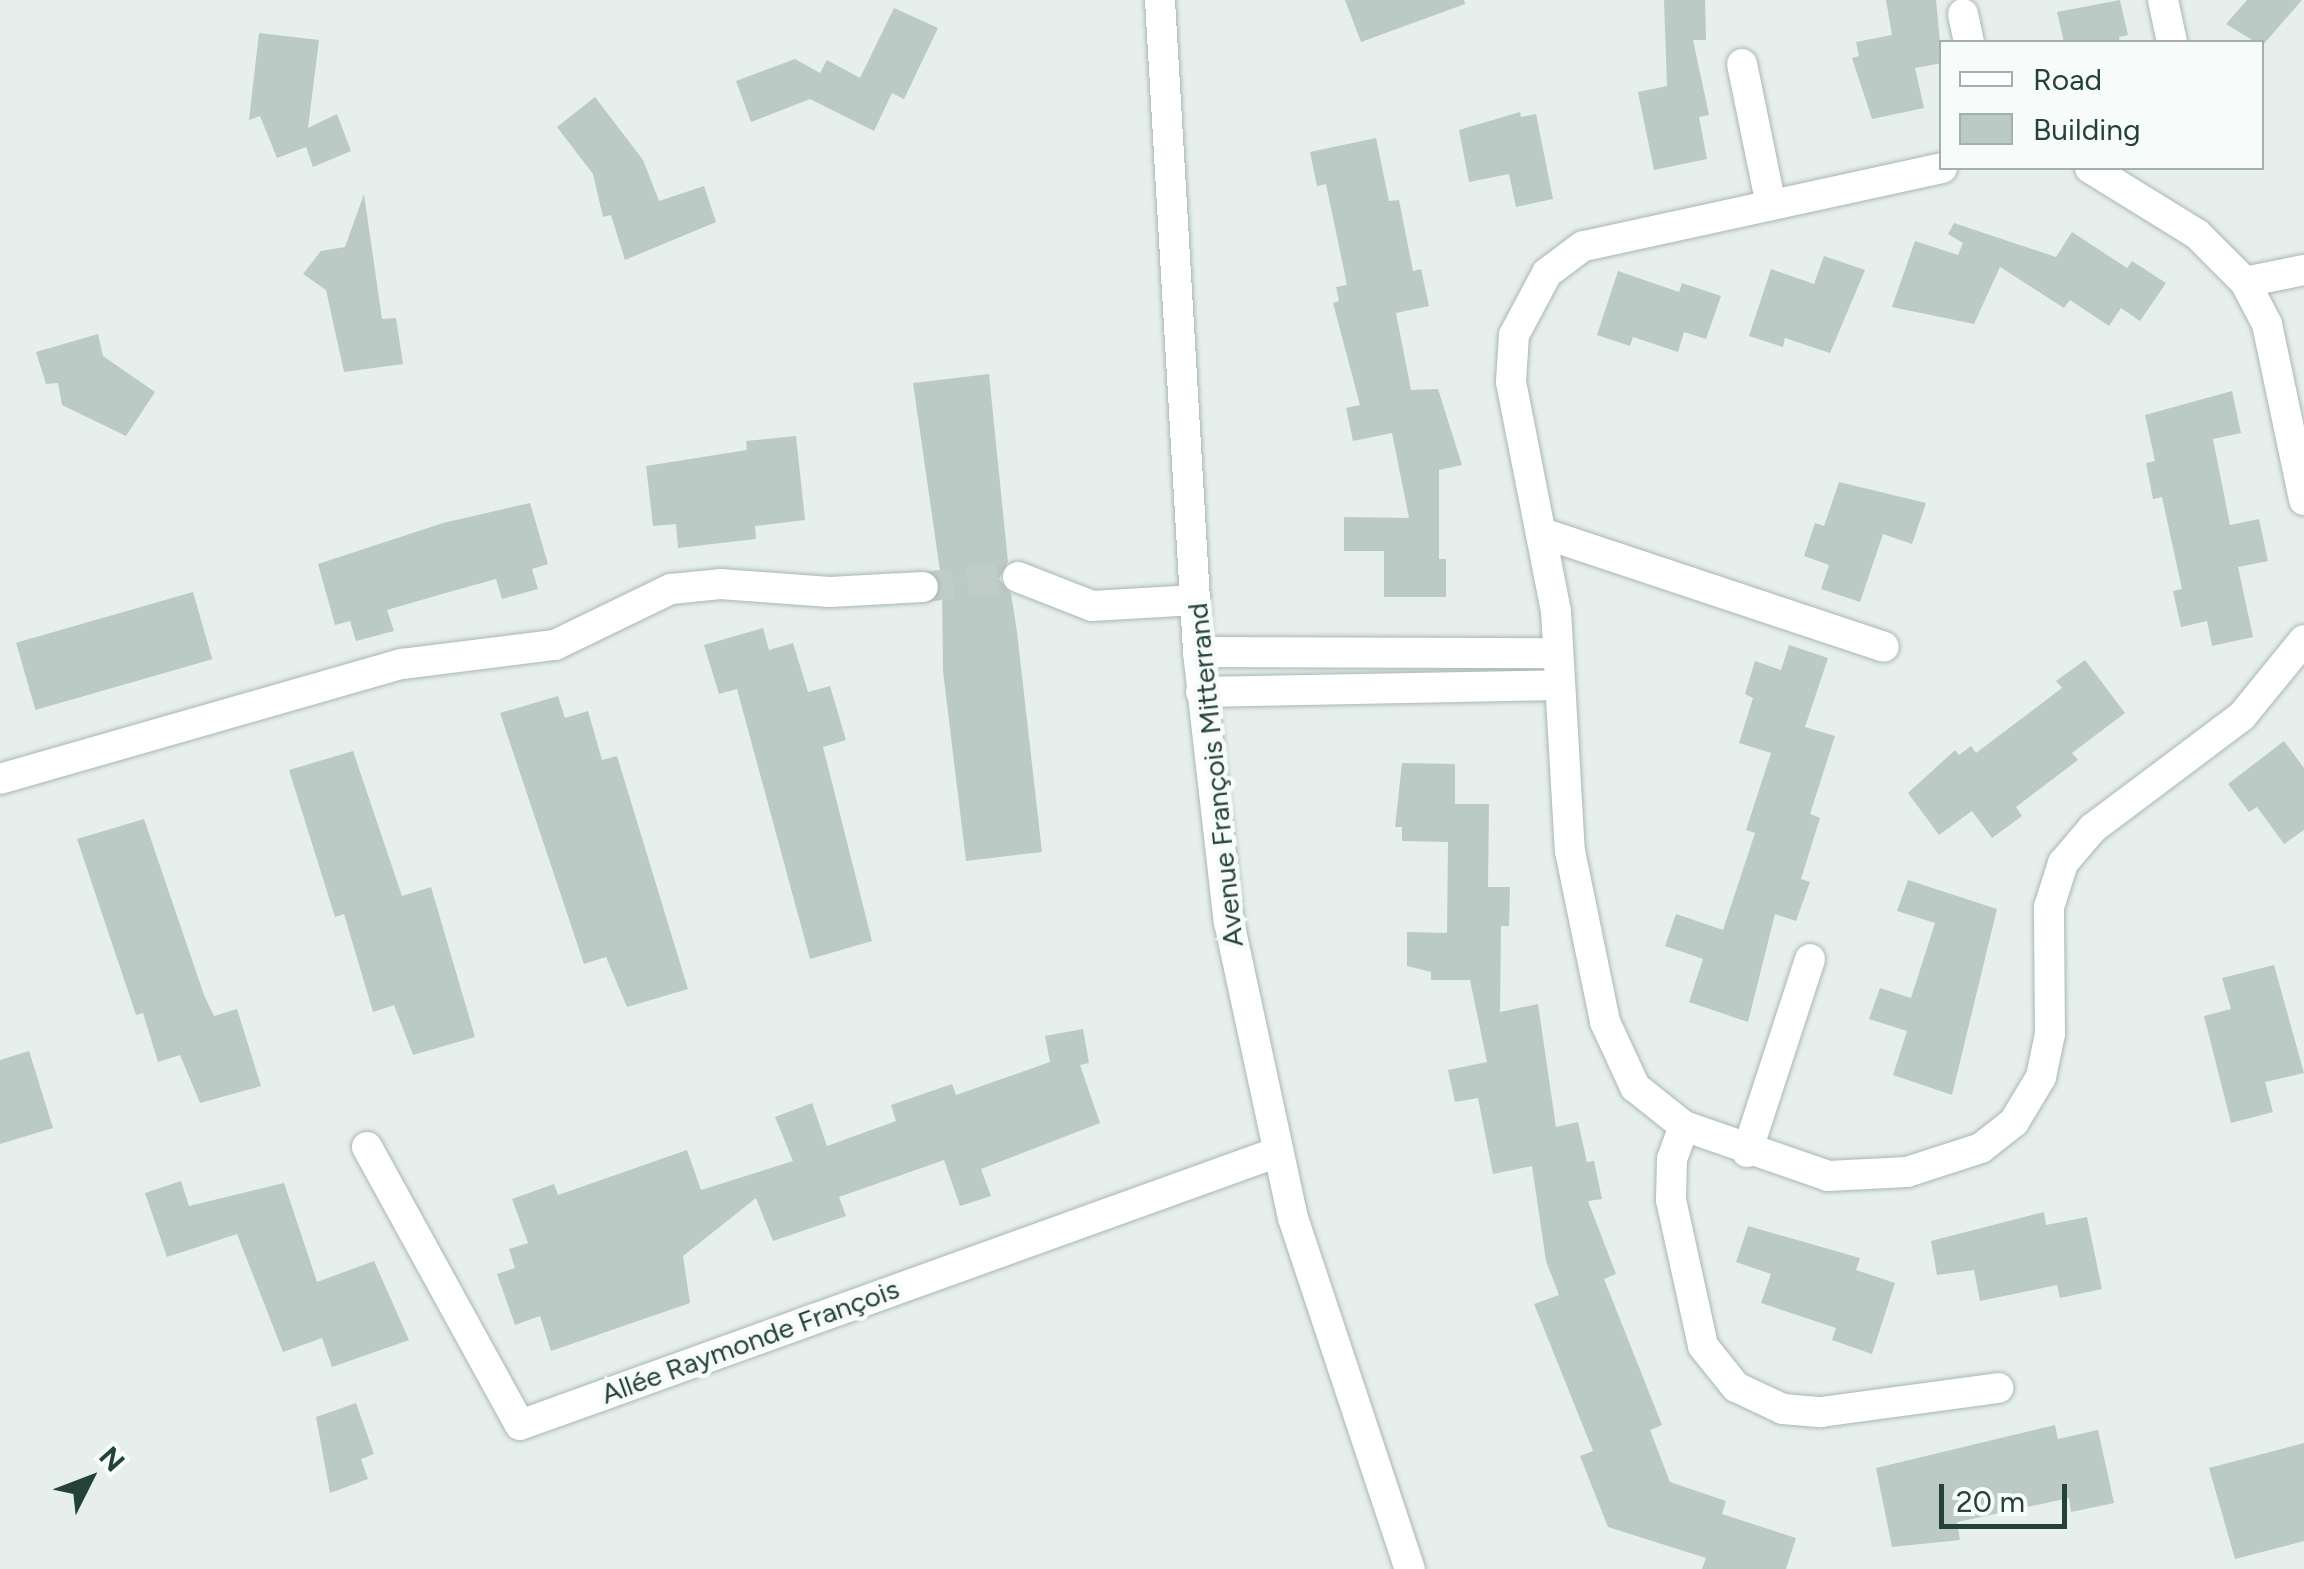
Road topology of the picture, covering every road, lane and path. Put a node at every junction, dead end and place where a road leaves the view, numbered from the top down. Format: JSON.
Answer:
{"nodes":[{"id":1,"x":1160,"y":0,"type":"edge"},
{"id":2,"x":2162,"y":0,"type":"edge"},
{"id":3,"x":2172,"y":40,"type":"edge"},
{"id":4,"x":1742,"y":64,"type":"dead end"},
{"id":5,"x":1939,"y":169,"type":"edge"},
{"id":6,"x":2099,"y":170,"type":"edge"},
{"id":7,"x":2137,"y":179,"type":"edge"},
{"id":8,"x":1771,"y":205,"type":"junction"},
{"id":9,"x":2304,"y":270,"type":"edge"},
{"id":10,"x":2245,"y":282,"type":"junction"},
{"id":11,"x":2304,"y":500,"type":"edge"},
{"id":12,"x":1545,"y":534,"type":"junction"},
{"id":13,"x":1018,"y":577,"type":"tunnel mouth"},
{"id":14,"x":923,"y":587,"type":"tunnel mouth"},
{"id":15,"x":1195,"y":600,"type":"junction"},
{"id":16,"x":2304,"y":640,"type":"edge"},
{"id":17,"x":1884,"y":647,"type":"dead end"},
{"id":18,"x":1198,"y":652,"type":"junction"},
{"id":19,"x":1558,"y":653,"type":"junction"},
{"id":20,"x":1559,"y":685,"type":"junction"},
{"id":21,"x":1201,"y":692,"type":"junction"},
{"id":22,"x":0,"y":778,"type":"edge"},
{"id":23,"x":1810,"y":959,"type":"dead end"},
{"id":24,"x":1684,"y":1126,"type":"junction"},
{"id":25,"x":367,"y":1147,"type":"dead end"},
{"id":26,"x":1278,"y":1152,"type":"junction"},
{"id":27,"x":1747,"y":1152,"type":"junction"},
{"id":28,"x":1998,"y":1388,"type":"dead end"},
{"id":29,"x":1399,"y":1527,"type":"junction"},
{"id":30,"x":1410,"y":1569,"type":"edge"},
{"id":31,"x":1422,"y":1569,"type":"edge"}],
"edges":[{"from":1,"to":15,"type":"street","name":"Avenue François Mitterrand"},
{"from":2,"to":3,"type":"street"},
{"from":4,"to":8,"type":"street"},
{"from":5,"to":8,"type":"street"},
{"from":6,"to":7,"type":"street"},
{"from":7,"to":10,"type":"street"},
{"from":8,"to":12,"type":"street"},
{"from":9,"to":10,"type":"street"},
{"from":10,"to":11,"type":"street"},
{"from":12,"to":17,"type":"street"},
{"from":12,"to":19,"type":"street"},
{"from":13,"to":15,"type":"street"},
{"from":14,"to":22,"type":"street"},
{"from":15,"to":18,"type":"street","name":"Avenue François Mitterrand"},
{"from":16,"to":27,"type":"street"},
{"from":18,"to":19,"type":"street"},
{"from":18,"to":21,"type":"street","name":"Avenue François Mitterrand"},
{"from":19,"to":20,"type":"street"},
{"from":20,"to":21,"type":"street"},
{"from":20,"to":24,"type":"street"},
{"from":21,"to":26,"type":"street","name":"Avenue François Mitterrand"},
{"from":23,"to":27,"type":"street"},
{"from":24,"to":27,"type":"street"},
{"from":24,"to":28,"type":"street"},
{"from":25,"to":26,"type":"street","name":"Allée Raymonde François"},
{"from":26,"to":29,"type":"street","name":"Avenue François Mitterrand"},
{"from":29,"to":30,"type":"street","name":"Avenue François Mitterrand"},
{"from":29,"to":31,"type":"street","name":"Avenue François Mitterrand"}]}
